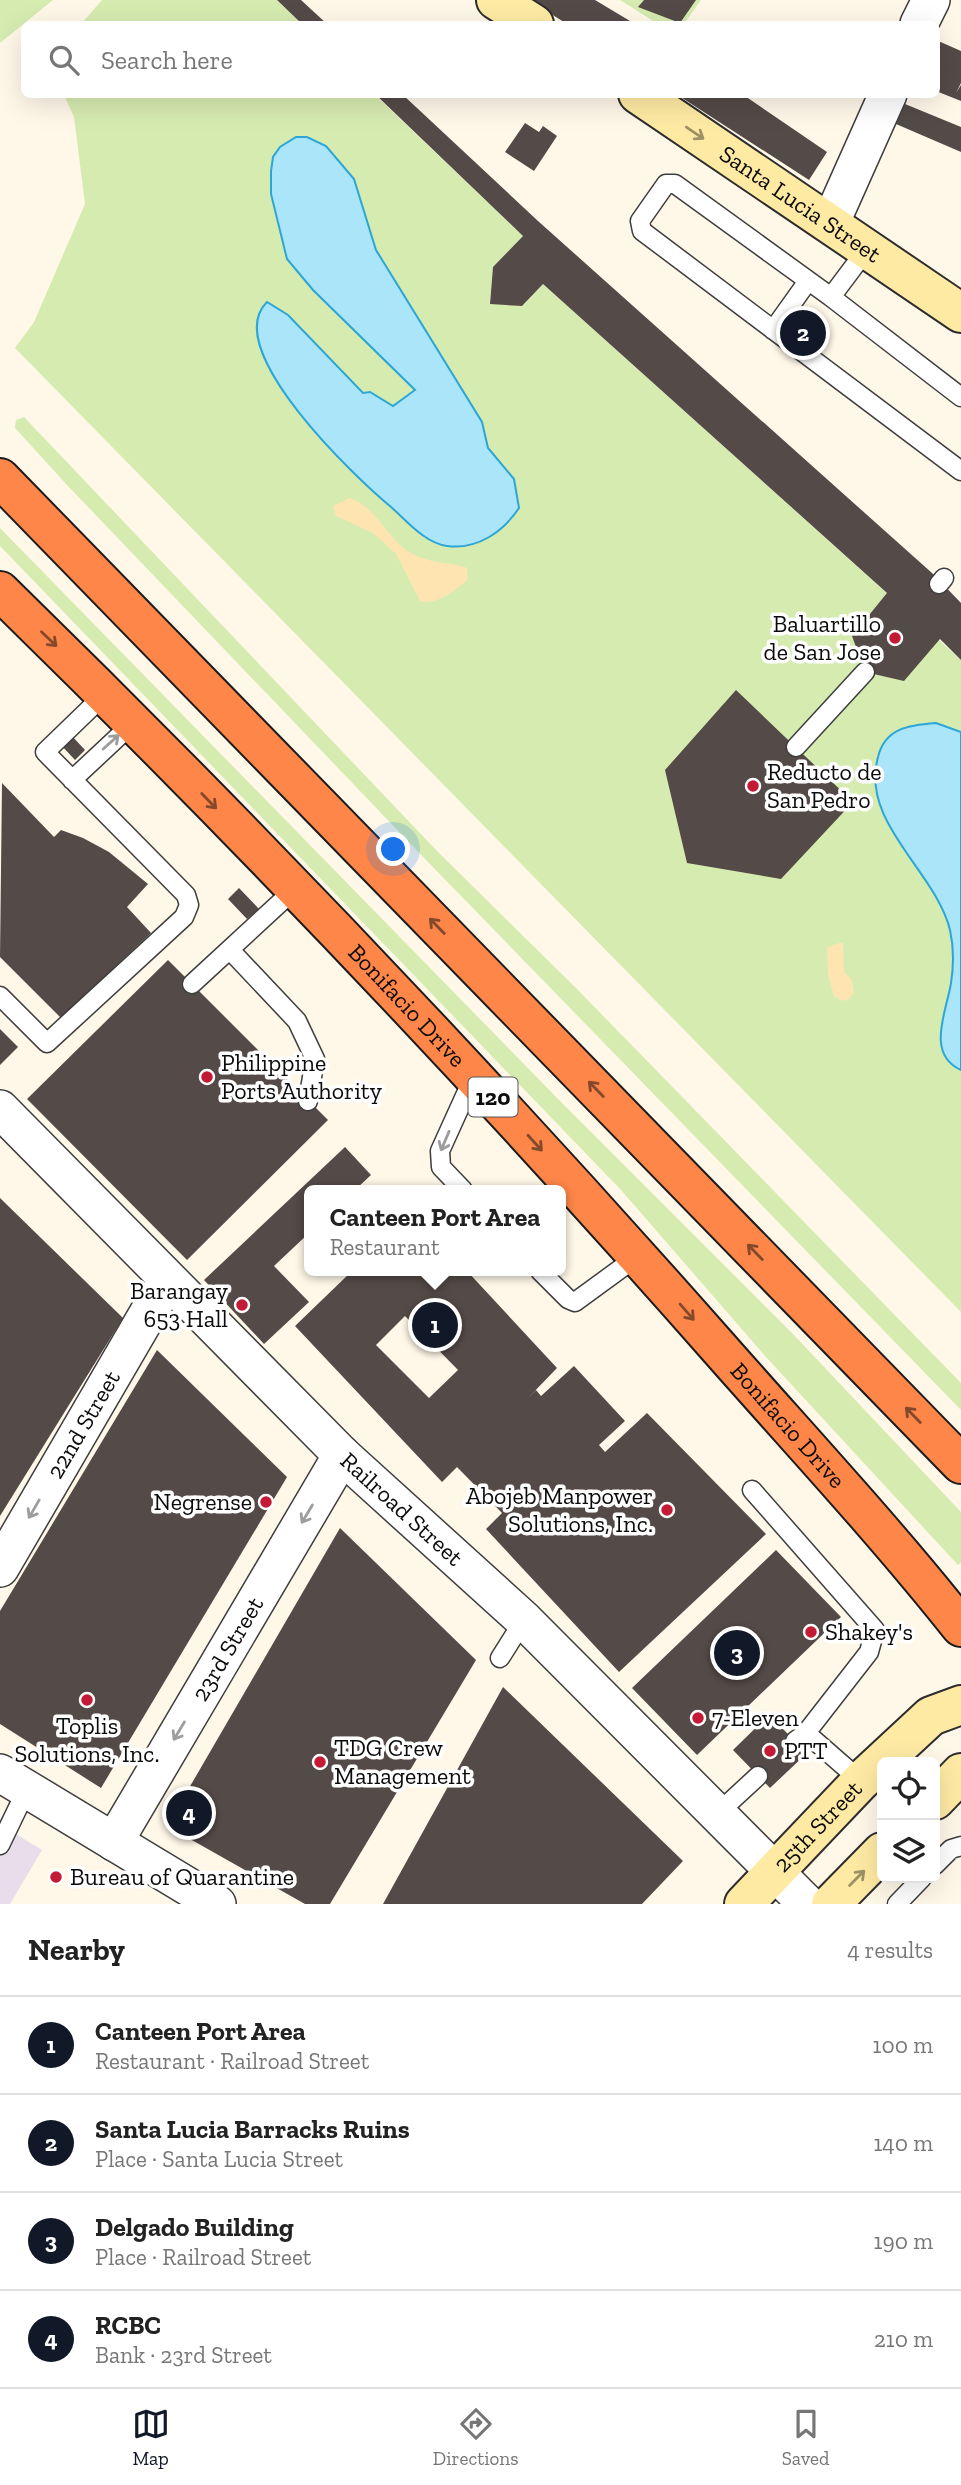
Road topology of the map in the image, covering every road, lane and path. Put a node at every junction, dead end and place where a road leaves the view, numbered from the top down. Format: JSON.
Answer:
{"nodes":[{"id":1,"x":496,"y":0,"type":"edge"},
{"id":2,"x":930,"y":0,"type":"edge"},
{"id":3,"x":529,"y":21,"type":"edge"},
{"id":4,"x":920,"y":21,"type":"edge"},
{"id":5,"x":644,"y":98,"type":"edge"},
{"id":6,"x":886,"y":98,"type":"edge"},
{"id":7,"x":830,"y":224,"type":"junction"},
{"id":8,"x":867,"y":249,"type":"junction"},
{"id":9,"x":808,"y":281,"type":"junction"},
{"id":10,"x":831,"y":297,"type":"junction"},
{"id":11,"x":961,"y":313,"type":"edge"},
{"id":12,"x":773,"y":330,"type":"junction"},
{"id":13,"x":961,"y":397,"type":"edge"},
{"id":14,"x":961,"y":471,"type":"edge"},
{"id":15,"x":0,"y":478,"type":"edge"},
{"id":16,"x":0,"y":592,"type":"edge"},
{"id":17,"x":865,"y":672,"type":"dead end"},
{"id":18,"x":105,"y":694,"type":"junction"},
{"id":19,"x":133,"y":723,"type":"junction"},
{"id":20,"x":796,"y":747,"type":"dead end"},
{"id":21,"x":72,"y":780,"type":"junction"},
{"id":22,"x":295,"y":889,"type":"junction"},
{"id":23,"x":231,"y":951,"type":"junction"},
{"id":24,"x":192,"y":984,"type":"dead end"},
{"id":25,"x":0,"y":996,"type":"edge"},
{"id":26,"x":474,"y":1076,"type":"junction"},
{"id":27,"x":309,"y":1101,"type":"dead end"},
{"id":28,"x":0,"y":1109,"type":"edge"},
{"id":29,"x":458,"y":1185,"type":"edge"},
{"id":30,"x":638,"y":1256,"type":"junction"},
{"id":31,"x":166,"y":1274,"type":"junction"},
{"id":32,"x":545,"y":1276,"type":"edge"},
{"id":33,"x":342,"y":1455,"type":"junction"},
{"id":34,"x":961,"y":1464,"type":"edge"},
{"id":35,"x":752,"y":1490,"type":"dead end"},
{"id":36,"x":0,"y":1568,"type":"edge"},
{"id":37,"x":524,"y":1620,"type":"junction"},
{"id":38,"x":961,"y":1627,"type":"edge"},
{"id":39,"x":500,"y":1658,"type":"dead end"},
{"id":40,"x":961,"y":1704,"type":"edge"},
{"id":41,"x":961,"y":1773,"type":"edge"},
{"id":42,"x":758,"y":1776,"type":"dead end"},
{"id":43,"x":14,"y":1781,"type":"edge"},
{"id":44,"x":861,"y":1781,"type":"junction"},
{"id":45,"x":940,"y":1795,"type":"edge"},
{"id":46,"x":718,"y":1814,"type":"junction"},
{"id":47,"x":114,"y":1842,"type":"junction"},
{"id":48,"x":0,"y":1845,"type":"edge"},
{"id":49,"x":961,"y":1846,"type":"edge"},
{"id":50,"x":877,"y":1857,"type":"edge"},
{"id":51,"x":940,"y":1860,"type":"edge"},
{"id":52,"x":774,"y":1871,"type":"junction"},
{"id":53,"x":917,"y":1883,"type":"edge"},
{"id":54,"x":217,"y":1904,"type":"edge"},
{"id":55,"x":744,"y":1904,"type":"edge"},
{"id":56,"x":807,"y":1904,"type":"edge"},
{"id":57,"x":831,"y":1904,"type":"edge"},
{"id":58,"x":897,"y":1904,"type":"edge"}],
"edges":[{"from":1,"to":3,"type":"street"},
{"from":2,"to":4,"type":"street"},
{"from":5,"to":7,"type":"street","name":"Santa Lucia Street","one_way":true},
{"from":6,"to":7,"type":"street"},
{"from":7,"to":8,"type":"street","name":"Santa Lucia Street"},
{"from":8,"to":10,"type":"lane"},
{"from":8,"to":11,"type":"street","name":"Santa Lucia Street"},
{"from":9,"to":10,"type":"lane"},
{"from":9,"to":12,"type":"lane"},
{"from":9,"to":12,"type":"lane"},
{"from":10,"to":13,"type":"lane"},
{"from":12,"to":14,"type":"lane"},
{"from":34,"to":15,"type":"highway","one_way":true},
{"from":16,"to":18,"type":"highway","name":"Bonifacio Drive","number":"120","one_way":true},
{"from":17,"to":20,"type":"lane"},
{"from":18,"to":19,"type":"highway","name":"Bonifacio Drive","number":"120"},
{"from":18,"to":21,"type":"lane"},
{"from":21,"to":19,"type":"lane","one_way":true},
{"from":19,"to":22,"type":"highway","name":"Bonifacio Drive","number":"120","one_way":true},
{"from":21,"to":25,"type":"lane"},
{"from":22,"to":23,"type":"lane"},
{"from":22,"to":26,"type":"highway","name":"Bonifacio Drive","number":"120"},
{"from":23,"to":24,"type":"lane"},
{"from":23,"to":27,"type":"lane"},
{"from":26,"to":29,"type":"lane","one_way":true},
{"from":26,"to":30,"type":"highway","name":"Bonifacio Drive","number":"120","one_way":true},
{"from":28,"to":31,"type":"street","name":"Railroad Street"},
{"from":30,"to":32,"type":"lane"},
{"from":30,"to":38,"type":"highway","name":"Bonifacio Drive","number":"120","one_way":true},
{"from":31,"to":33,"type":"street","name":"Railroad Street"},
{"from":31,"to":36,"type":"street","name":"22nd Street","one_way":true},
{"from":33,"to":37,"type":"street","name":"Railroad Street"},
{"from":33,"to":47,"type":"street","name":"23rd Street","one_way":true},
{"from":35,"to":44,"type":"lane"},
{"from":37,"to":39,"type":"lane"},
{"from":37,"to":46,"type":"street","name":"Railroad Street"},
{"from":40,"to":44,"type":"street","name":"25th Street"},
{"from":41,"to":45,"type":"street"},
{"from":42,"to":46,"type":"lane"},
{"from":43,"to":47,"type":"street"},
{"from":43,"to":48,"type":"lane"},
{"from":44,"to":52,"type":"street","name":"25th Street"},
{"from":46,"to":52,"type":"street","name":"Railroad Street"},
{"from":47,"to":54,"type":"street"},
{"from":49,"to":51,"type":"lane"},
{"from":57,"to":50,"type":"street","one_way":true},
{"from":52,"to":55,"type":"street","name":"25th Street"},
{"from":52,"to":56,"type":"street","name":"Railroad Street"},
{"from":53,"to":58,"type":"lane"}]}
